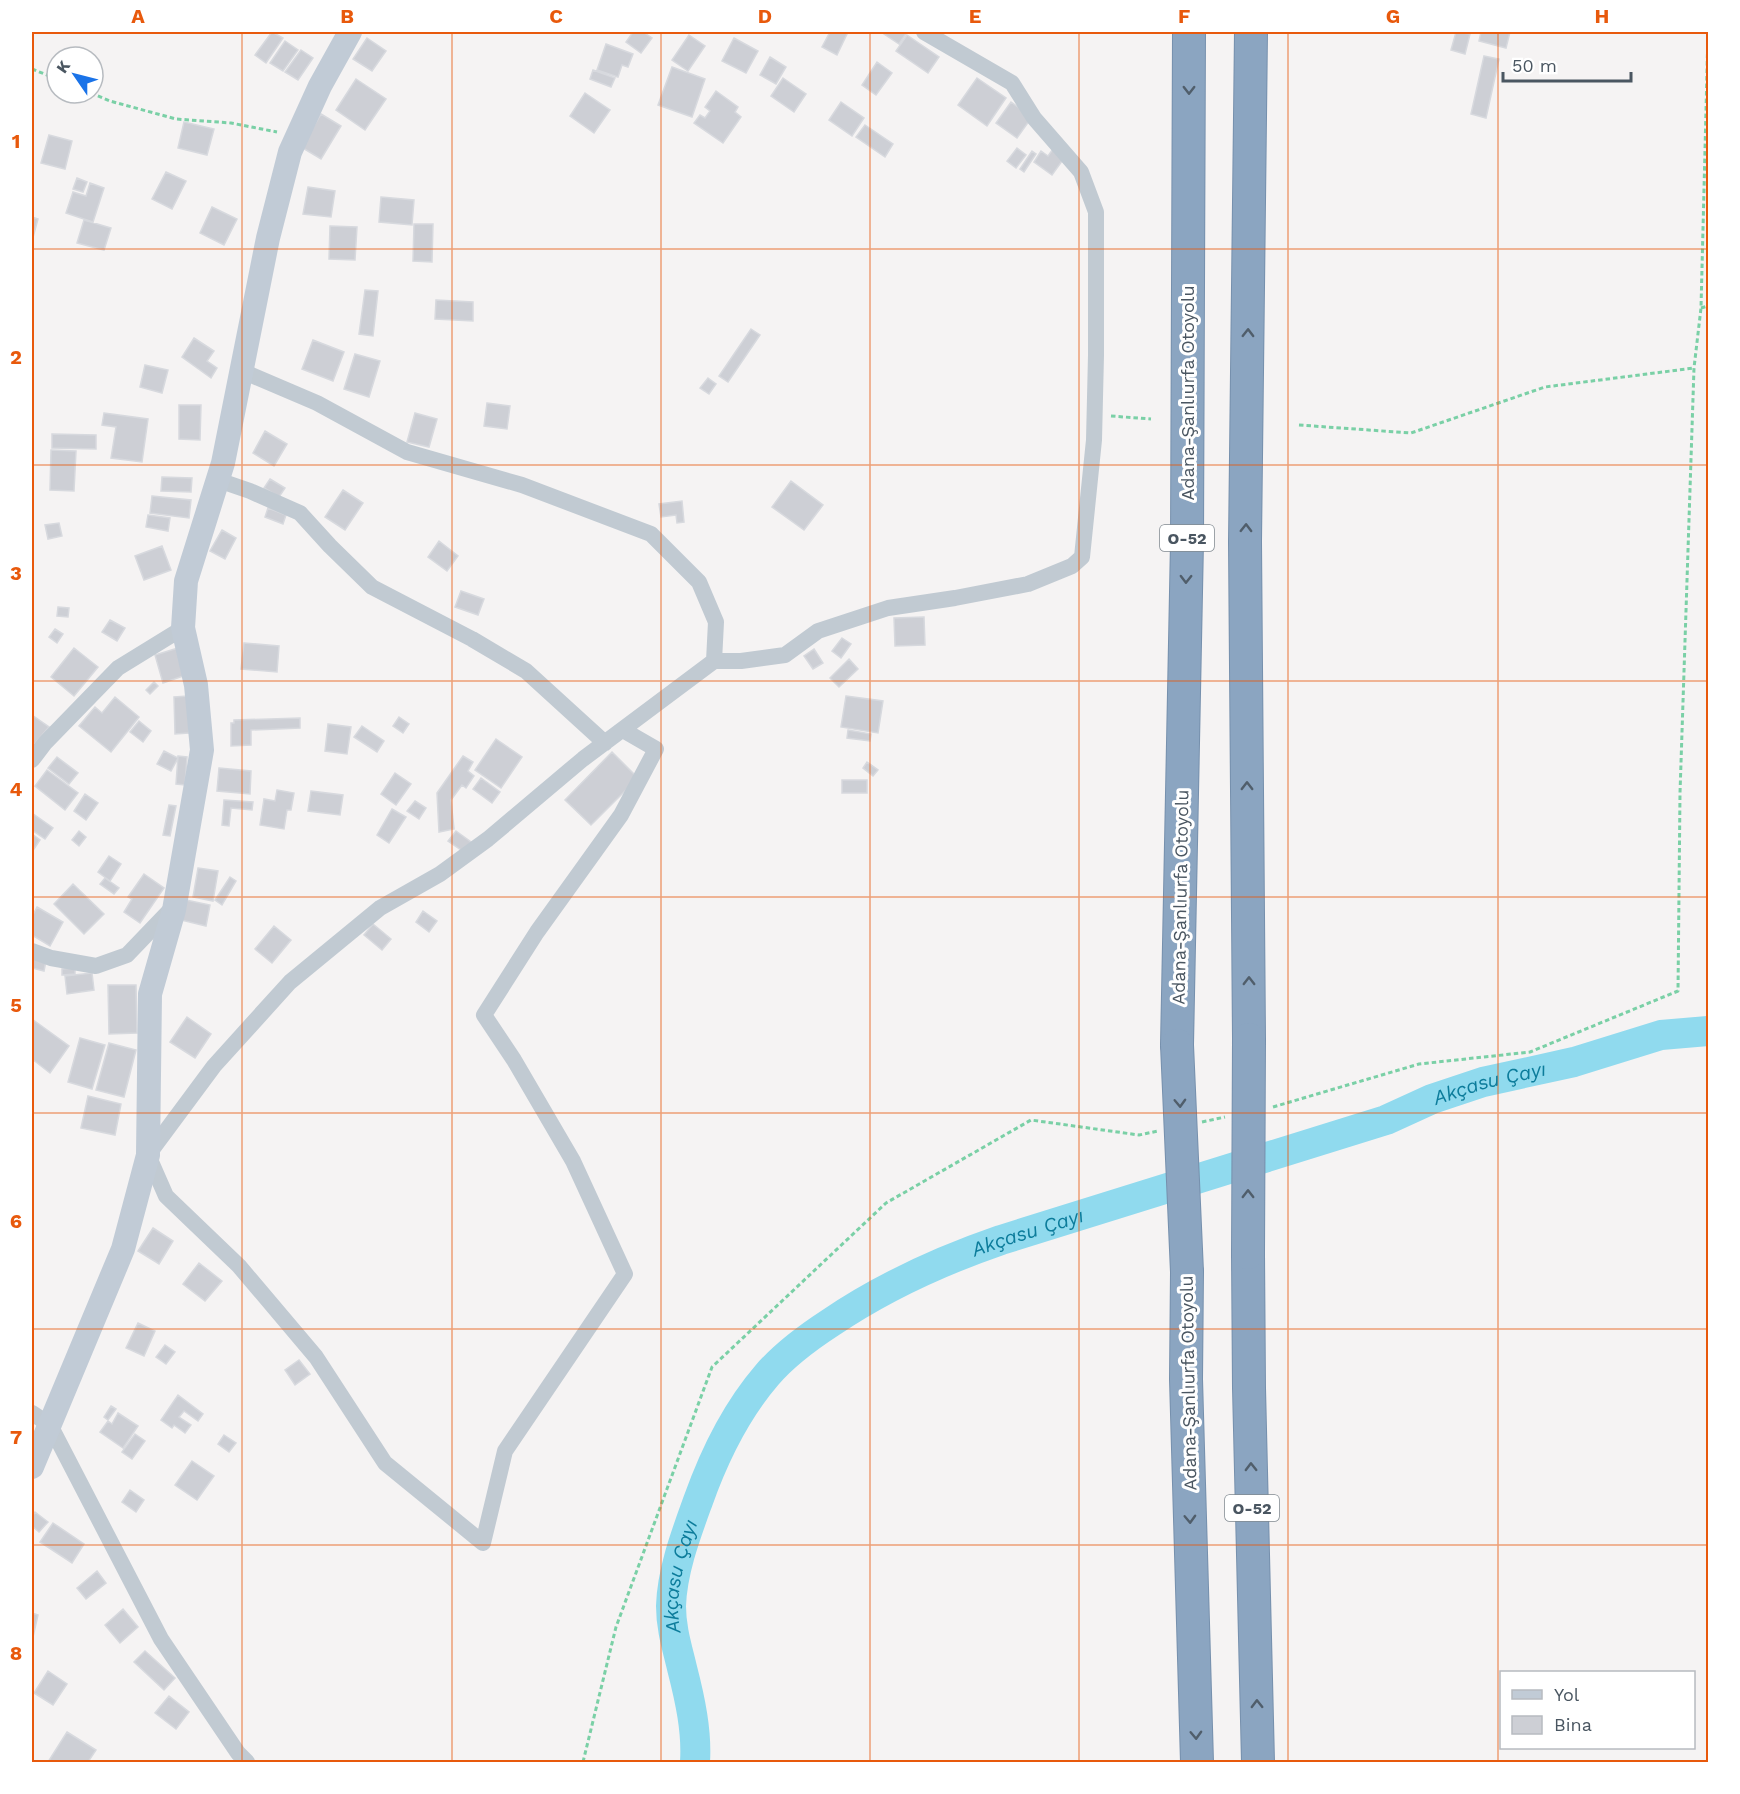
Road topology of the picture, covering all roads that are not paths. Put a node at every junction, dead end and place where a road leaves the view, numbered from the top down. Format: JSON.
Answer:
{"nodes":[{"id":1,"x":350,"y":32,"type":"edge"},
{"id":2,"x":924,"y":32,"type":"edge"},
{"id":3,"x":1189,"y":32,"type":"edge"},
{"id":4,"x":1251,"y":32,"type":"edge"},
{"id":5,"x":242,"y":370,"type":"junction"},
{"id":6,"x":218,"y":480,"type":"junction"},
{"id":7,"x":183,"y":628,"type":"junction"},
{"id":8,"x":714,"y":661,"type":"junction"},
{"id":9,"x":623,"y":730,"type":"junction"},
{"id":10,"x":605,"y":743,"type":"junction"},
{"id":11,"x":32,"y":760,"type":"edge"},
{"id":12,"x":174,"y":906,"type":"junction"},
{"id":13,"x":32,"y":951,"type":"edge"},
{"id":14,"x":148,"y":1155,"type":"junction"},
{"id":15,"x":41,"y":1419,"type":"edge"},
{"id":16,"x":32,"y":1467,"type":"edge"},
{"id":17,"x":247,"y":1762,"type":"edge"},
{"id":18,"x":1197,"y":1762,"type":"edge"},
{"id":19,"x":1258,"y":1762,"type":"edge"}],
"edges":[{"from":1,"to":5,"type":"street"},
{"from":2,"to":8,"type":"street"},
{"from":3,"to":18,"type":"highway","name":"Adana-Şanlıurfa Otoyolu","number":"O-52","one_way":true,"bridge":true},
{"from":19,"to":4,"type":"highway","number":"O-52","one_way":true,"bridge":true},
{"from":5,"to":6,"type":"street"},
{"from":5,"to":8,"type":"street"},
{"from":6,"to":7,"type":"street"},
{"from":6,"to":10,"type":"street"},
{"from":7,"to":11,"type":"street"},
{"from":7,"to":12,"type":"street"},
{"from":8,"to":9,"type":"street"},
{"from":9,"to":10,"type":"street"},
{"from":9,"to":14,"type":"street"},
{"from":10,"to":14,"type":"street"},
{"from":12,"to":13,"type":"street"},
{"from":12,"to":14,"type":"street"},
{"from":14,"to":15,"type":"street"},
{"from":15,"to":16,"type":"street"},
{"from":15,"to":17,"type":"street"}]}
